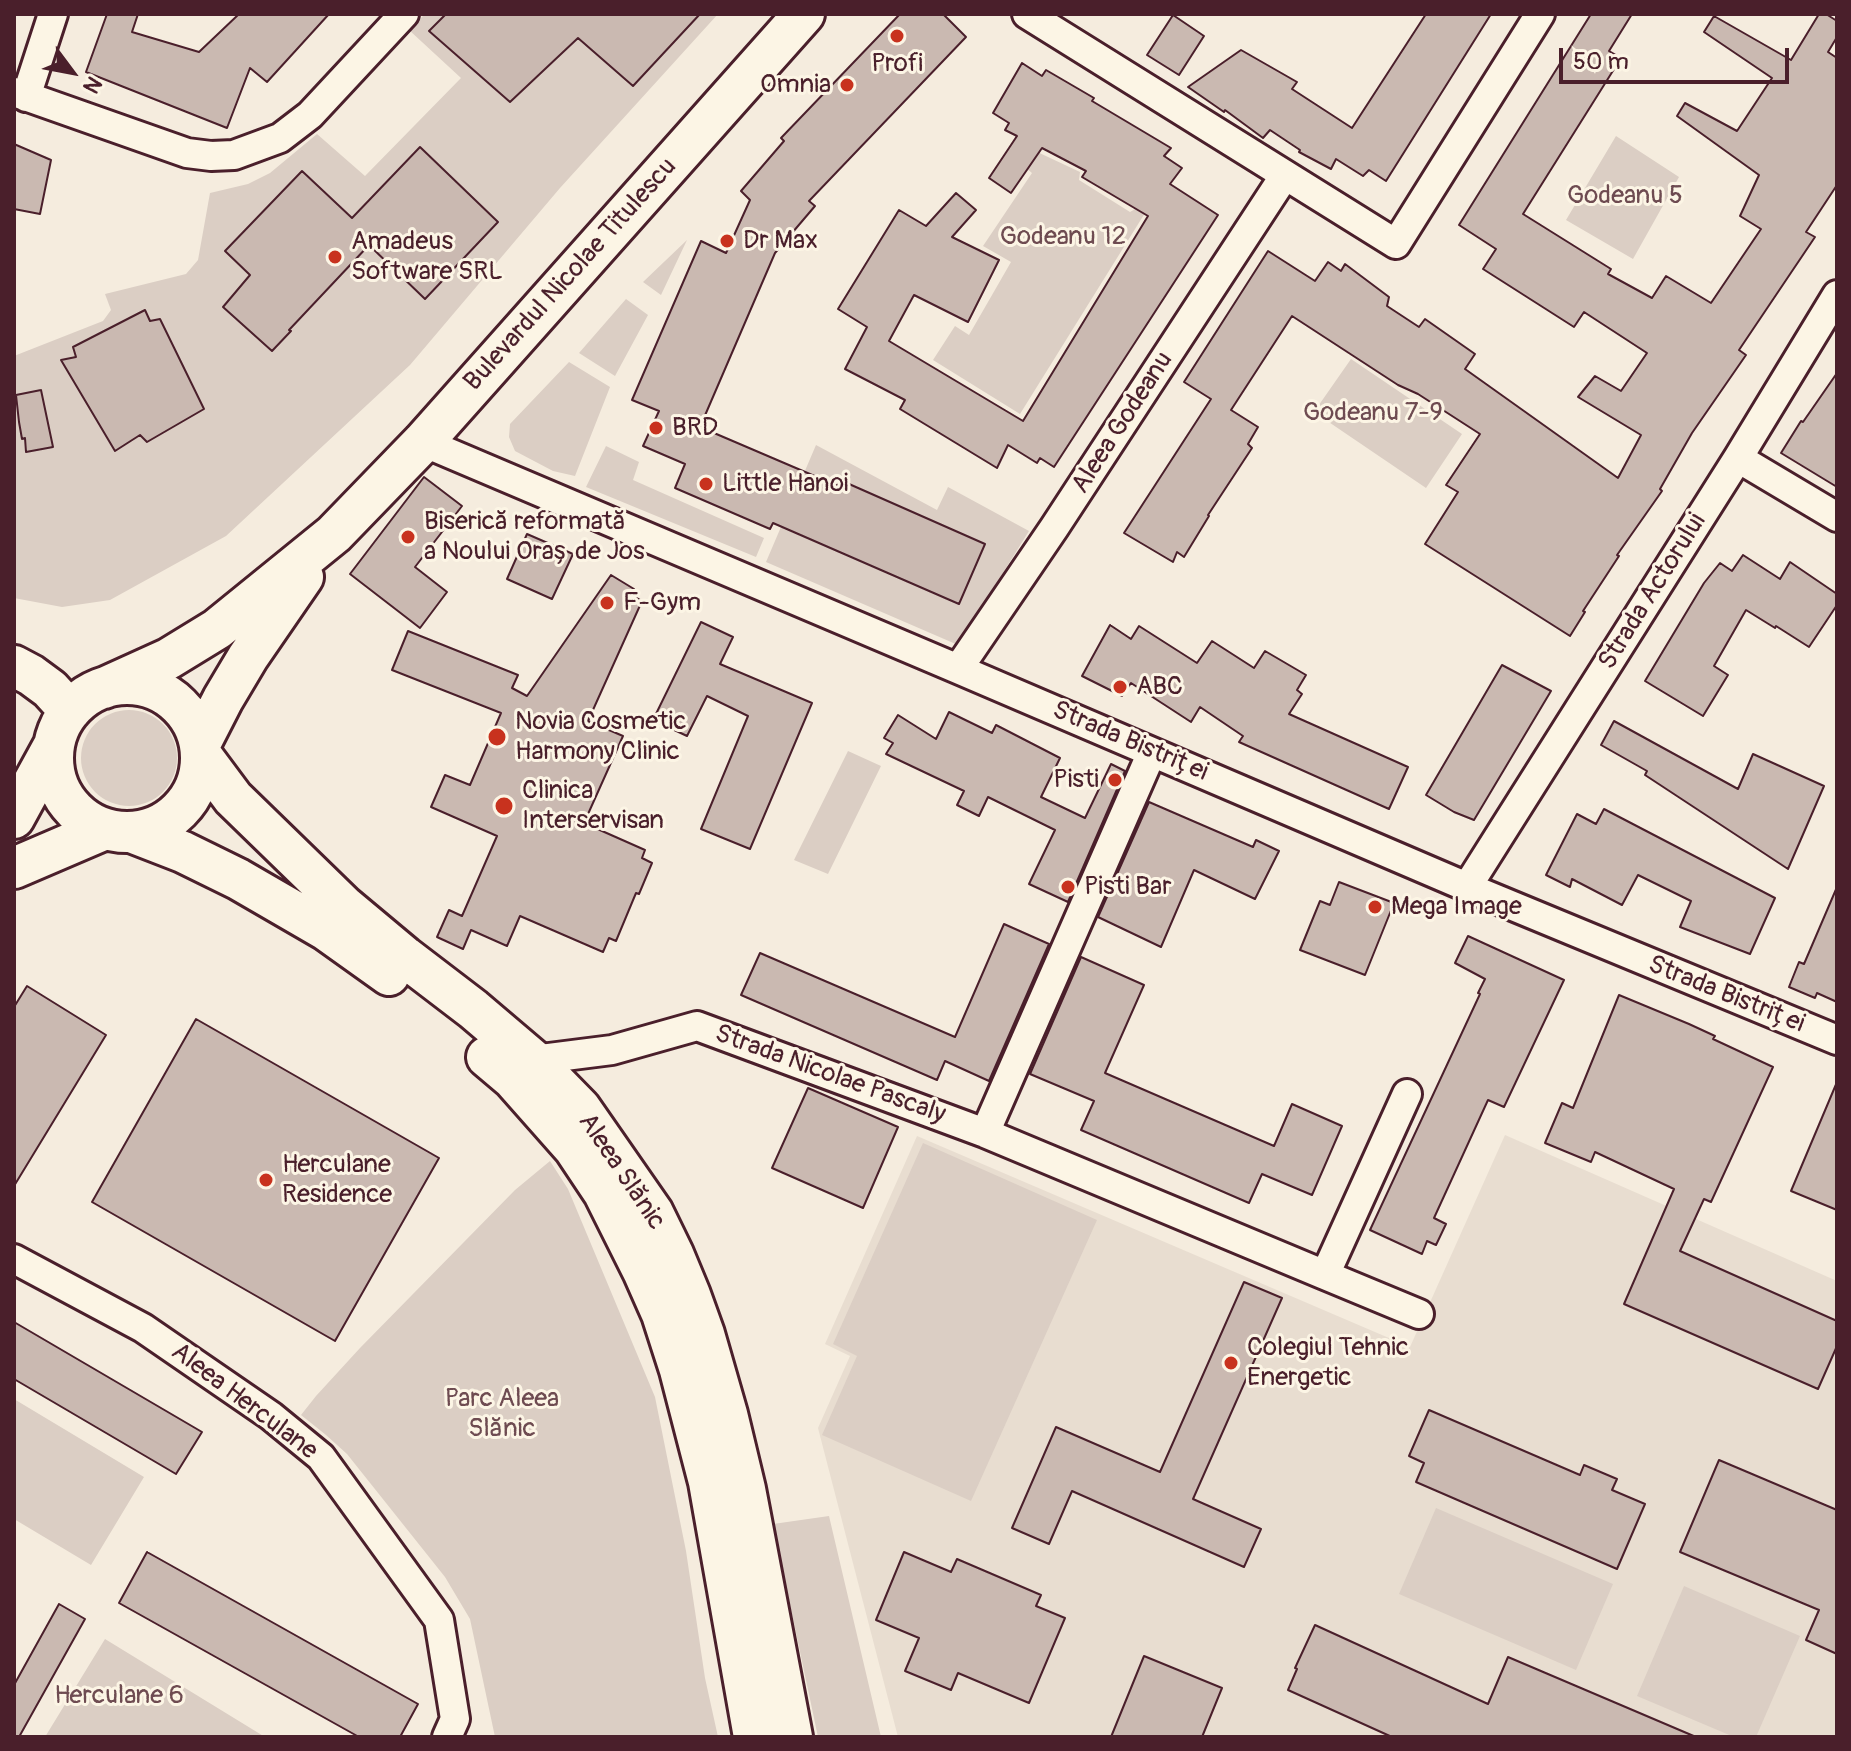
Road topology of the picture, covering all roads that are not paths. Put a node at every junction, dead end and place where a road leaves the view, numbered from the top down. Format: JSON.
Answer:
{"nodes":[{"id":1,"x":53,"y":14,"type":"edge"},
{"id":2,"x":404,"y":14,"type":"edge"},
{"id":3,"x":804,"y":14,"type":"edge"},
{"id":4,"x":1027,"y":14,"type":"edge"},
{"id":5,"x":1540,"y":14,"type":"edge"},
{"id":6,"x":20,"y":94,"type":"edge"},
{"id":7,"x":1285,"y":175,"type":"junction"},
{"id":8,"x":1837,"y":295,"type":"edge"},
{"id":9,"x":423,"y":442,"type":"junction"},
{"id":10,"x":1738,"y":458,"type":"junction"},
{"id":11,"x":1837,"y":517,"type":"edge"},
{"id":12,"x":334,"y":534,"type":"junction"},
{"id":13,"x":14,"y":666,"type":"edge"},
{"id":14,"x":958,"y":669,"type":"junction"},
{"id":15,"x":104,"y":688,"type":"junction"},
{"id":16,"x":62,"y":728,"type":"junction"},
{"id":17,"x":201,"y":749,"type":"junction"},
{"id":18,"x":1152,"y":752,"type":"junction"},
{"id":19,"x":14,"y":818,"type":"edge"},
{"id":20,"x":119,"y":831,"type":"junction"},
{"id":21,"x":14,"y":868,"type":"edge"},
{"id":22,"x":1467,"y":887,"type":"junction"},
{"id":23,"x":1837,"y":1040,"type":"edge"},
{"id":24,"x":533,"y":1060,"type":"junction"},
{"id":25,"x":1407,"y":1094,"type":"dead end"},
{"id":26,"x":985,"y":1133,"type":"junction"},
{"id":27,"x":14,"y":1259,"type":"edge"},
{"id":28,"x":1325,"y":1275,"type":"junction"},
{"id":29,"x":1419,"y":1314,"type":"dead end"},
{"id":30,"x":447,"y":1737,"type":"edge"},
{"id":31,"x":754,"y":1737,"type":"edge"},
{"id":32,"x":792,"y":1737,"type":"edge"}],
"edges":[{"from":1,"to":6,"type":"street"},
{"from":2,"to":6,"type":"street"},
{"from":3,"to":9,"type":"main road","name":"Bulevardul Nicolae Titulescu"},
{"from":4,"to":7,"type":"street"},
{"from":5,"to":7,"type":"street"},
{"from":7,"to":14,"type":"street","name":"Aleea Godeanu"},
{"from":8,"to":10,"type":"street","name":"Strada Actorului"},
{"from":9,"to":12,"type":"main road","name":"Bulevardul Nicolae Titulescu"},
{"from":9,"to":14,"type":"street","name":"Strada Bistriței"},
{"from":10,"to":11,"type":"street"},
{"from":10,"to":22,"type":"street","name":"Strada Actorului"},
{"from":12,"to":15,"type":"main road","name":"Bulevardul Nicolae Titulescu"},
{"from":12,"to":17,"type":"main road","name":"Bulevardul Nicolae Titulescu"},
{"from":13,"to":16,"type":"main road"},
{"from":14,"to":18,"type":"street","name":"Strada Bistriței"},
{"from":15,"to":16,"type":"main road"},
{"from":15,"to":17,"type":"main road"},
{"from":16,"to":19,"type":"main road"},
{"from":16,"to":20,"type":"main road"},
{"from":17,"to":20,"type":"main road"},
{"from":17,"to":24,"type":"main road","name":"Aleea Slănic"},
{"from":18,"to":22,"type":"street","name":"Strada Bistriței"},
{"from":18,"to":26,"type":"street"},
{"from":20,"to":21,"type":"main road"},
{"from":20,"to":31,"type":"main road","name":"Aleea Slănic"},
{"from":22,"to":23,"type":"street","name":"Strada Bistriței"},
{"from":24,"to":26,"type":"street","name":"Strada Nicolae Pascaly"},
{"from":24,"to":32,"type":"main road","name":"Aleea Slănic"},
{"from":25,"to":28,"type":"street"},
{"from":26,"to":28,"type":"street","name":"Strada Nicolae Pascaly"},
{"from":27,"to":30,"type":"street","name":"Aleea Herculane"},
{"from":28,"to":29,"type":"street","name":"Strada Nicolae Pascaly"}]}
